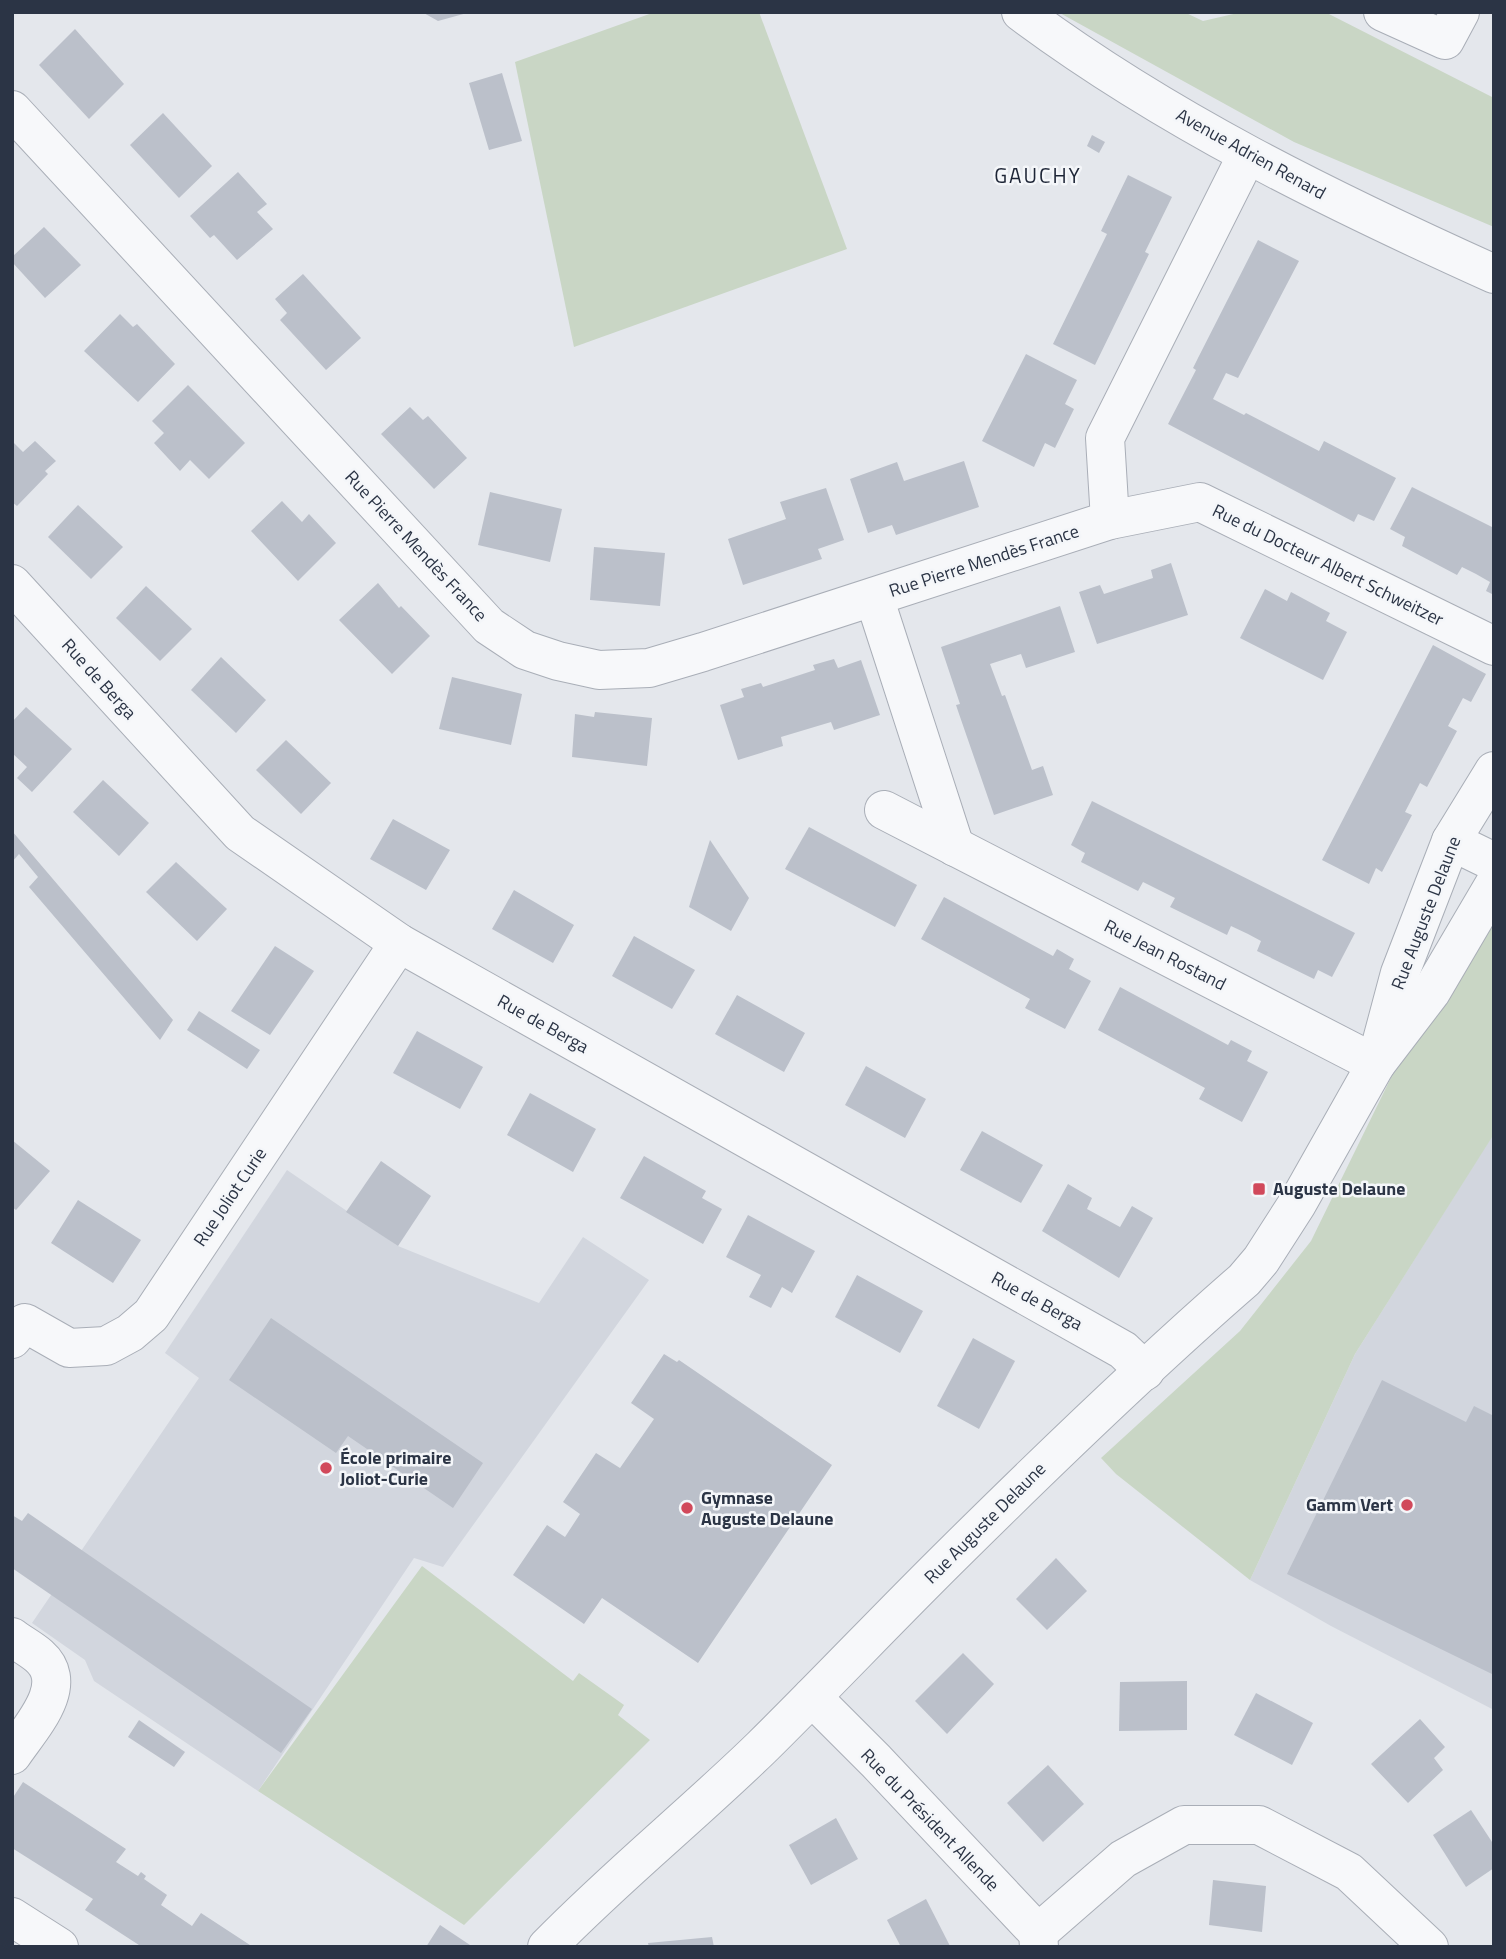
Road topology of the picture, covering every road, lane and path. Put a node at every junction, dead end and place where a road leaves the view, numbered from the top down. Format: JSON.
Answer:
{"nodes":[{"id":1,"x":1021,"y":12,"type":"edge"},
{"id":2,"x":1383,"y":12,"type":"edge"},
{"id":3,"x":1453,"y":26,"type":"edge"},
{"id":4,"x":12,"y":110,"type":"edge"},
{"id":5,"x":1247,"y":155,"type":"junction"},
{"id":6,"x":1494,"y":274,"type":"edge"},
{"id":7,"x":1159,"y":510,"type":"joint"},
{"id":8,"x":1110,"y":520,"type":"junction"},
{"id":9,"x":12,"y":584,"type":"edge"},
{"id":10,"x":874,"y":597,"type":"junction"},
{"id":11,"x":1494,"y":646,"type":"edge"},
{"id":12,"x":1494,"y":771,"type":"edge"},
{"id":13,"x":884,"y":810,"type":"dead end"},
{"id":14,"x":1451,"y":841,"type":"junction"},
{"id":15,"x":955,"y":847,"type":"junction"},
{"id":16,"x":1494,"y":862,"type":"edge"},
{"id":17,"x":1494,"y":885,"type":"edge"},
{"id":18,"x":399,"y":943,"type":"junction"},
{"id":19,"x":1376,"y":1064,"type":"junction"},
{"id":20,"x":17,"y":1325,"type":"edge"},
{"id":21,"x":1145,"y":1371,"type":"junction"},
{"id":22,"x":12,"y":1637,"type":"edge"},
{"id":23,"x":812,"y":1697,"type":"junction"},
{"id":24,"x":12,"y":1755,"type":"edge"},
{"id":25,"x":12,"y":1917,"type":"edge"},
{"id":26,"x":1039,"y":1940,"type":"edge"},
{"id":27,"x":59,"y":1947,"type":"edge"},
{"id":28,"x":547,"y":1947,"type":"edge"},
{"id":29,"x":1429,"y":1947,"type":"edge"}],
"edges":[{"from":1,"to":5,"type":"street","name":"Avenue Adrien Renard"},
{"from":2,"to":3,"type":"street"},
{"from":4,"to":10,"type":"street","name":"Rue Pierre Mendès France"},
{"from":5,"to":6,"type":"street","name":"Avenue Adrien Renard"},
{"from":5,"to":8,"type":"street"},
{"from":7,"to":8,"type":"street","name":"Rue Pierre Mendès France"},
{"from":7,"to":11,"type":"street","name":"Rue du Docteur Albert Schweitzer"},
{"from":8,"to":10,"type":"street","name":"Rue Pierre Mendès France"},
{"from":9,"to":18,"type":"street","name":"Rue de Berga"},
{"from":10,"to":15,"type":"street"},
{"from":12,"to":14,"type":"street","name":"Rue Auguste Delaune"},
{"from":13,"to":15,"type":"street","name":"Rue Jean Rostand"},
{"from":14,"to":16,"type":"street"},
{"from":14,"to":19,"type":"street","name":"Rue Auguste Delaune"},
{"from":15,"to":19,"type":"street","name":"Rue Jean Rostand"},
{"from":17,"to":19,"type":"street","name":"Rue Auguste Delaune"},
{"from":18,"to":20,"type":"street","name":"Rue Joliot Curie"},
{"from":18,"to":21,"type":"street","name":"Rue de Berga"},
{"from":19,"to":21,"type":"street","name":"Rue Auguste Delaune"},
{"from":21,"to":23,"type":"street","name":"Rue Auguste Delaune"},
{"from":22,"to":24,"type":"street"},
{"from":23,"to":26,"type":"street","name":"Rue du Président Allende"},
{"from":23,"to":28,"type":"street","name":"Rue Auguste Delaune"},
{"from":25,"to":27,"type":"street"},
{"from":26,"to":29,"type":"street"}]}
